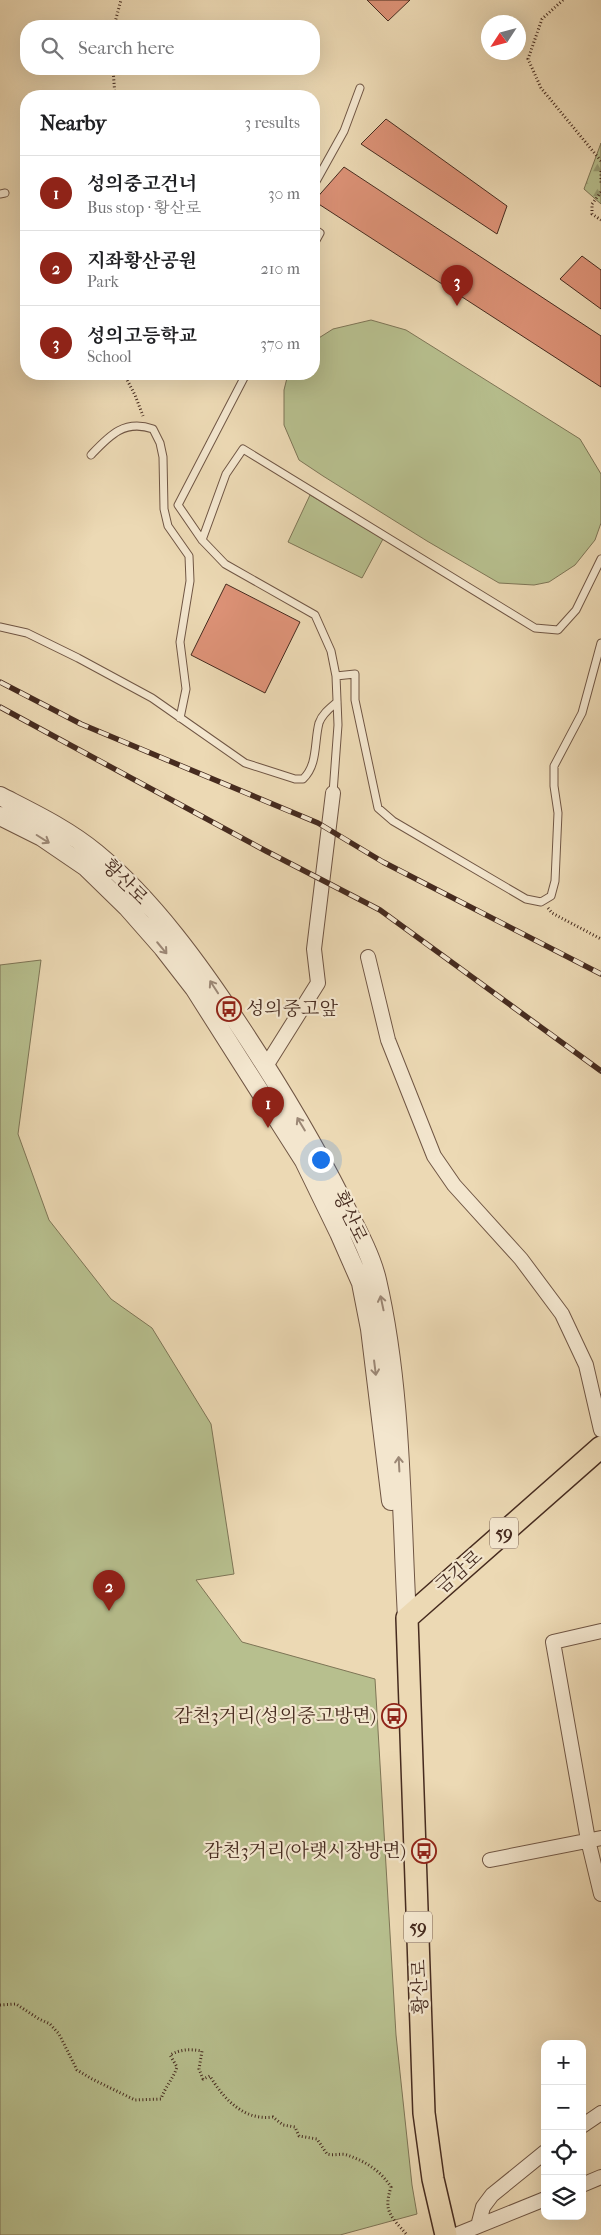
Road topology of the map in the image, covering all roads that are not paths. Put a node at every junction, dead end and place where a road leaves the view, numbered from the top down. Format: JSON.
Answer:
{"nodes":[{"id":1,"x":360,"y":88,"type":"dead end"},
{"id":2,"x":320,"y":174,"type":"edge"},
{"id":3,"x":243,"y":380,"type":"edge"},
{"id":4,"x":90,"y":456,"type":"dead end"},
{"id":5,"x":202,"y":540,"type":"junction"},
{"id":6,"x":601,"y":559,"type":"edge"},
{"id":7,"x":0,"y":627,"type":"edge"},
{"id":8,"x":601,"y":643,"type":"edge"},
{"id":9,"x":336,"y":676,"type":"junction"},
{"id":10,"x":337,"y":702,"type":"junction"},
{"id":11,"x":180,"y":718,"type":"junction"},
{"id":12,"x":333,"y":793,"type":"joint"},
{"id":13,"x":0,"y":796,"type":"edge"},
{"id":14,"x":0,"y":816,"type":"edge"},
{"id":15,"x":368,"y":957,"type":"dead end"},
{"id":16,"x":266,"y":1066,"type":"junction"},
{"id":17,"x":601,"y":1430,"type":"edge"},
{"id":18,"x":601,"y":1447,"type":"edge"},
{"id":19,"x":407,"y":1618,"type":"junction"},
{"id":20,"x":601,"y":1631,"type":"edge"},
{"id":21,"x":595,"y":1839,"type":"edge"},
{"id":22,"x":490,"y":1860,"type":"dead end"},
{"id":23,"x":601,"y":1894,"type":"edge"},
{"id":24,"x":601,"y":2113,"type":"edge"},
{"id":25,"x":586,"y":2123,"type":"edge"},
{"id":26,"x":541,"y":2155,"type":"edge"},
{"id":27,"x":601,"y":2177,"type":"edge"},
{"id":28,"x":586,"y":2183,"type":"edge"},
{"id":29,"x":541,"y":2202,"type":"edge"},
{"id":30,"x":478,"y":2226,"type":"junction"},
{"id":31,"x":446,"y":2235,"type":"edge"},
{"id":32,"x":456,"y":2235,"type":"edge"}],
"edges":[{"from":1,"to":2,"type":"lane"},
{"from":3,"to":5,"type":"lane"},
{"from":4,"to":11,"type":"lane"},
{"from":5,"to":6,"type":"lane"},
{"from":5,"to":9,"type":"lane"},
{"from":7,"to":11,"type":"lane"},
{"from":8,"to":9,"type":"lane"},
{"from":9,"to":10,"type":"lane"},
{"from":10,"to":11,"type":"lane"},
{"from":10,"to":12,"type":"lane"},
{"from":12,"to":16,"type":"street"},
{"from":16,"to":13,"type":"street","name":"황산로","one_way":true},
{"from":14,"to":19,"type":"street","name":"황산로","one_way":true},
{"from":15,"to":17,"type":"street"},
{"from":19,"to":16,"type":"street","name":"황산로","one_way":true},
{"from":18,"to":19,"type":"main road","name":"금감로","number":"59"},
{"from":19,"to":31,"type":"main road","name":"황산로","number":"59"},
{"from":20,"to":21,"type":"street"},
{"from":21,"to":22,"type":"street"},
{"from":21,"to":23,"type":"street"},
{"from":24,"to":25,"type":"street"},
{"from":26,"to":30,"type":"street"},
{"from":27,"to":28,"type":"street"},
{"from":29,"to":30,"type":"street"},
{"from":30,"to":32,"type":"street"}]}
